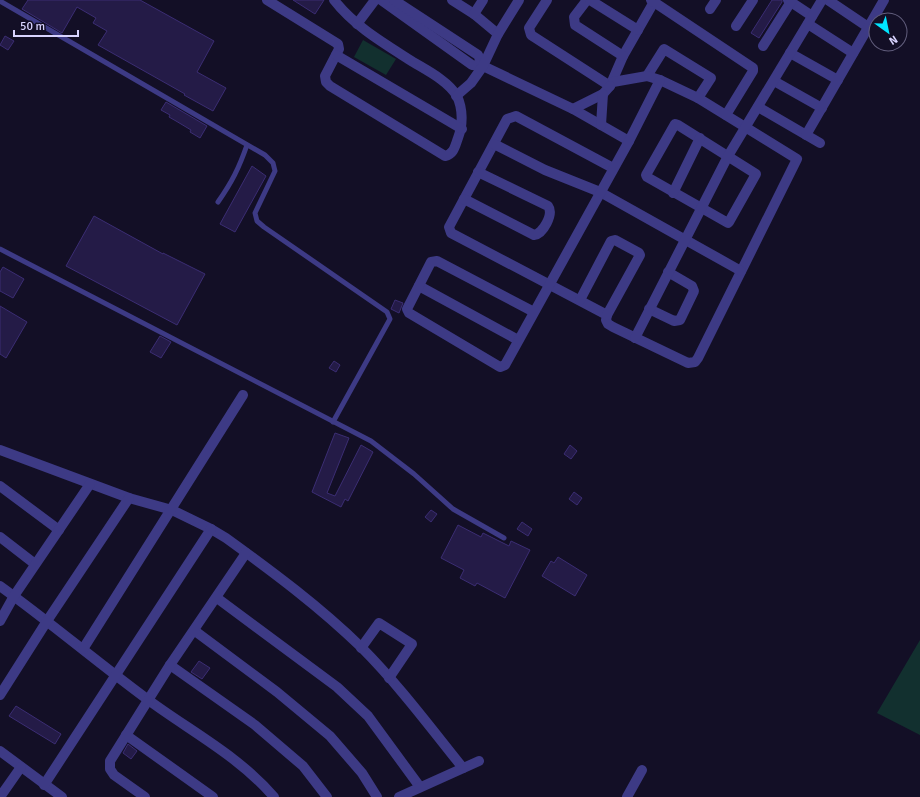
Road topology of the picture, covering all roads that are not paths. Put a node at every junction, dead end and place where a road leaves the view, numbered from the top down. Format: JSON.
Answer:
{"nodes":[{"id":1,"x":268,"y":0,"type":"edge"},
{"id":2,"x":334,"y":0,"type":"edge"},
{"id":3,"x":375,"y":0,"type":"edge"},
{"id":4,"x":381,"y":0,"type":"edge"},
{"id":5,"x":394,"y":0,"type":"edge"},
{"id":6,"x":452,"y":0,"type":"edge"},
{"id":7,"x":483,"y":0,"type":"edge"},
{"id":8,"x":519,"y":0,"type":"edge"},
{"id":9,"x":547,"y":0,"type":"edge"},
{"id":10,"x":587,"y":0,"type":"edge"},
{"id":11,"x":590,"y":0,"type":"edge"},
{"id":12,"x":753,"y":0,"type":"edge"},
{"id":13,"x":822,"y":0,"type":"edge"},
{"id":14,"x":828,"y":0,"type":"edge"},
{"id":15,"x":884,"y":0,"type":"edge"},
{"id":16,"x":0,"y":1,"type":"edge"},
{"id":17,"x":653,"y":1,"type":"edge"},
{"id":18,"x":790,"y":1,"type":"edge"},
{"id":19,"x":877,"y":12,"type":"edge"},
{"id":20,"x":474,"y":14,"type":"junction"},
{"id":21,"x":810,"y":20,"type":"junction"},
{"id":22,"x":357,"y":24,"type":"junction"},
{"id":23,"x":736,"y":26,"type":"dead end"},
{"id":24,"x":868,"y":26,"type":"joint"},
{"id":25,"x":427,"y":27,"type":"junction"},
{"id":26,"x":638,"y":30,"type":"junction"},
{"id":27,"x":498,"y":34,"type":"junction"},
{"id":28,"x":763,"y":46,"type":"dead end"},
{"id":29,"x":790,"y":53,"type":"junction"},
{"id":30,"x":853,"y":53,"type":"junction"},
{"id":31,"x":336,"y":55,"type":"junction"},
{"id":32,"x":623,"y":56,"type":"junction"},
{"id":33,"x":483,"y":66,"type":"junction"},
{"id":34,"x":647,"y":76,"type":"junction"},
{"id":35,"x":660,"y":80,"type":"junction"},
{"id":36,"x":838,"y":80,"type":"junction"},
{"id":37,"x":774,"y":81,"type":"junction"},
{"id":38,"x":612,"y":84,"type":"junction"},
{"id":39,"x":603,"y":94,"type":"junction"},
{"id":40,"x":456,"y":96,"type":"junction"},
{"id":41,"x":698,"y":98,"type":"junction"},
{"id":42,"x":758,"y":107,"type":"junction"},
{"id":43,"x":822,"y":108,"type":"junction"},
{"id":44,"x":573,"y":109,"type":"junction"},
{"id":45,"x":726,"y":115,"type":"junction"},
{"id":46,"x":601,"y":125,"type":"junction"},
{"id":47,"x":746,"y":127,"type":"junction"},
{"id":48,"x":462,"y":129,"type":"junction"},
{"id":49,"x":806,"y":135,"type":"junction"},
{"id":50,"x":700,"y":138,"type":"junction"},
{"id":51,"x":629,"y":140,"type":"junction"},
{"id":52,"x":820,"y":143,"type":"dead end"},
{"id":53,"x":494,"y":144,"type":"junction"},
{"id":54,"x":247,"y":145,"type":"junction"},
{"id":55,"x":728,"y":156,"type":"junction"},
{"id":56,"x":613,"y":168,"type":"junction"},
{"id":57,"x":478,"y":172,"type":"junction"},
{"id":58,"x":600,"y":192,"type":"junction"},
{"id":59,"x":673,"y":193,"type":"junction"},
{"id":60,"x":464,"y":199,"type":"junction"},
{"id":61,"x":218,"y":202,"type":"dead end"},
{"id":62,"x":701,"y":208,"type":"junction"},
{"id":63,"x":685,"y":240,"type":"junction"},
{"id":64,"x":0,"y":249,"type":"edge"},
{"id":65,"x":741,"y":271,"type":"junction"},
{"id":66,"x":668,"y":272,"type":"junction"},
{"id":67,"x":549,"y":284,"type":"junction"},
{"id":68,"x":418,"y":286,"type":"junction"},
{"id":69,"x":580,"y":300,"type":"junction"},
{"id":70,"x":649,"y":309,"type":"junction"},
{"id":71,"x":534,"y":312,"type":"junction"},
{"id":72,"x":607,"y":315,"type":"junction"},
{"id":73,"x":634,"y":338,"type":"junction"},
{"id":74,"x":518,"y":340,"type":"junction"},
{"id":75,"x":243,"y":395,"type":"dead end"},
{"id":76,"x":333,"y":422,"type":"junction"},
{"id":77,"x":0,"y":450,"type":"edge"},
{"id":78,"x":90,"y":484,"type":"junction"},
{"id":79,"x":0,"y":486,"type":"edge"},
{"id":80,"x":129,"y":498,"type":"junction"},
{"id":81,"x":172,"y":510,"type":"junction"},
{"id":82,"x":211,"y":529,"type":"junction"},
{"id":83,"x":59,"y":530,"type":"junction"},
{"id":84,"x":0,"y":537,"type":"edge"},
{"id":85,"x":504,"y":538,"type":"dead end"},
{"id":86,"x":246,"y":553,"type":"junction"},
{"id":87,"x":35,"y":564,"type":"junction"},
{"id":88,"x":0,"y":586,"type":"edge"},
{"id":89,"x":14,"y":596,"type":"junction"},
{"id":90,"x":217,"y":598,"type":"junction"},
{"id":91,"x":0,"y":621,"type":"edge"},
{"id":92,"x":47,"y":621,"type":"junction"},
{"id":93,"x":194,"y":631,"type":"junction"},
{"id":94,"x":361,"y":648,"type":"junction"},
{"id":95,"x":83,"y":649,"type":"junction"},
{"id":96,"x":170,"y":665,"type":"junction"},
{"id":97,"x":115,"y":674,"type":"junction"},
{"id":98,"x":390,"y":678,"type":"junction"},
{"id":99,"x":0,"y":695,"type":"edge"},
{"id":100,"x":148,"y":700,"type":"junction"},
{"id":101,"x":126,"y":734,"type":"junction"},
{"id":102,"x":0,"y":751,"type":"edge"},
{"id":103,"x":479,"y":761,"type":"dead end"},
{"id":104,"x":21,"y":767,"type":"junction"},
{"id":105,"x":463,"y":768,"type":"junction"},
{"id":106,"x":642,"y":770,"type":"dead end"},
{"id":107,"x":44,"y":785,"type":"junction"},
{"id":108,"x":420,"y":788,"type":"junction"},
{"id":109,"x":0,"y":797,"type":"edge"},
{"id":110,"x":62,"y":797,"type":"edge"},
{"id":111,"x":145,"y":797,"type":"edge"},
{"id":112,"x":213,"y":797,"type":"edge"},
{"id":113,"x":274,"y":797,"type":"edge"},
{"id":114,"x":327,"y":797,"type":"edge"},
{"id":115,"x":378,"y":797,"type":"edge"},
{"id":116,"x":399,"y":797,"type":"edge"},
{"id":117,"x":627,"y":797,"type":"edge"}],
"edges":[{"from":1,"to":31,"type":"street"},
{"from":2,"to":22,"type":"street"},
{"from":3,"to":22,"type":"street"},
{"from":4,"to":25,"type":"street"},
{"from":5,"to":25,"type":"street"},
{"from":6,"to":20,"type":"street"},
{"from":7,"to":20,"type":"street"},
{"from":8,"to":27,"type":"street"},
{"from":9,"to":38,"type":"street"},
{"from":10,"to":32,"type":"street"},
{"from":11,"to":26,"type":"street"},
{"from":12,"to":23,"type":"street"},
{"from":13,"to":21,"type":"street"},
{"from":14,"to":24,"type":"street"},
{"from":15,"to":19,"type":"street"},
{"from":16,"to":54,"type":"lane"},
{"from":17,"to":26,"type":"street"},
{"from":17,"to":45,"type":"street"},
{"from":18,"to":21,"type":"street"},
{"from":18,"to":28,"type":"street"},
{"from":20,"to":27,"type":"street"},
{"from":21,"to":29,"type":"street"},
{"from":21,"to":30,"type":"street"},
{"from":22,"to":40,"type":"street"},
{"from":24,"to":30,"type":"street"},
{"from":25,"to":33,"type":"street"},
{"from":26,"to":32,"type":"street"},
{"from":27,"to":33,"type":"street"},
{"from":29,"to":36,"type":"street"},
{"from":29,"to":37,"type":"street"},
{"from":30,"to":36,"type":"street"},
{"from":31,"to":48,"type":"street"},
{"from":31,"to":48,"type":"street"},
{"from":32,"to":38,"type":"street"},
{"from":33,"to":40,"type":"street"},
{"from":33,"to":44,"type":"street"},
{"from":34,"to":35,"type":"street"},
{"from":34,"to":38,"type":"street"},
{"from":34,"to":41,"type":"street"},
{"from":35,"to":41,"type":"street"},
{"from":35,"to":51,"type":"street"},
{"from":36,"to":43,"type":"street"},
{"from":37,"to":42,"type":"street"},
{"from":37,"to":43,"type":"street"},
{"from":38,"to":39,"type":"street"},
{"from":39,"to":44,"type":"street"},
{"from":39,"to":46,"type":"street"},
{"from":40,"to":48,"type":"street"},
{"from":41,"to":45,"type":"street"},
{"from":42,"to":47,"type":"street"},
{"from":42,"to":49,"type":"street"},
{"from":43,"to":49,"type":"street"},
{"from":44,"to":46,"type":"street"},
{"from":45,"to":47,"type":"street"},
{"from":46,"to":51,"type":"street"},
{"from":47,"to":55,"type":"street"},
{"from":47,"to":65,"type":"street"},
{"from":49,"to":52,"type":"street"},
{"from":50,"to":55,"type":"street"},
{"from":50,"to":59,"type":"street"},
{"from":50,"to":59,"type":"street"},
{"from":51,"to":56,"type":"street"},
{"from":53,"to":56,"type":"street"},
{"from":53,"to":57,"type":"street"},
{"from":53,"to":58,"type":"street"},
{"from":54,"to":61,"type":"lane"},
{"from":54,"to":76,"type":"lane"},
{"from":55,"to":62,"type":"street"},
{"from":55,"to":62,"type":"street"},
{"from":56,"to":58,"type":"street"},
{"from":57,"to":60,"type":"street"},
{"from":57,"to":60,"type":"street"},
{"from":58,"to":63,"type":"street"},
{"from":58,"to":67,"type":"street"},
{"from":59,"to":62,"type":"street"},
{"from":60,"to":67,"type":"street"},
{"from":62,"to":63,"type":"street"},
{"from":63,"to":65,"type":"street"},
{"from":63,"to":66,"type":"street"},
{"from":64,"to":76,"type":"lane"},
{"from":65,"to":73,"type":"street"},
{"from":66,"to":70,"type":"street"},
{"from":66,"to":70,"type":"street"},
{"from":67,"to":69,"type":"street"},
{"from":67,"to":71,"type":"street"},
{"from":68,"to":71,"type":"street"},
{"from":68,"to":74,"type":"street"},
{"from":68,"to":74,"type":"street"},
{"from":69,"to":72,"type":"street"},
{"from":69,"to":72,"type":"street"},
{"from":70,"to":73,"type":"street"},
{"from":71,"to":74,"type":"street"},
{"from":72,"to":73,"type":"street"},
{"from":75,"to":81,"type":"street"},
{"from":76,"to":85,"type":"lane"},
{"from":77,"to":78,"type":"street"},
{"from":78,"to":80,"type":"street"},
{"from":78,"to":83,"type":"street"},
{"from":79,"to":83,"type":"street"},
{"from":80,"to":81,"type":"street"},
{"from":80,"to":92,"type":"street"},
{"from":81,"to":82,"type":"street"},
{"from":81,"to":95,"type":"street"},
{"from":82,"to":86,"type":"street"},
{"from":82,"to":97,"type":"street"},
{"from":83,"to":87,"type":"street"},
{"from":84,"to":87,"type":"street"},
{"from":86,"to":90,"type":"street"},
{"from":86,"to":94,"type":"street"},
{"from":87,"to":89,"type":"street"},
{"from":88,"to":89,"type":"street"},
{"from":89,"to":91,"type":"street"},
{"from":89,"to":92,"type":"street"},
{"from":90,"to":93,"type":"street"},
{"from":90,"to":108,"type":"street"},
{"from":92,"to":95,"type":"street"},
{"from":92,"to":99,"type":"street"},
{"from":93,"to":96,"type":"street"},
{"from":93,"to":115,"type":"street"},
{"from":94,"to":98,"type":"street"},
{"from":94,"to":98,"type":"street"},
{"from":95,"to":97,"type":"street"},
{"from":96,"to":100,"type":"street"},
{"from":96,"to":114,"type":"street"},
{"from":97,"to":100,"type":"street"},
{"from":97,"to":107,"type":"street"},
{"from":98,"to":105,"type":"street"},
{"from":100,"to":101,"type":"street"},
{"from":100,"to":113,"type":"street"},
{"from":101,"to":111,"type":"street"},
{"from":101,"to":112,"type":"street"},
{"from":102,"to":104,"type":"street"},
{"from":103,"to":105,"type":"street"},
{"from":104,"to":107,"type":"street"},
{"from":104,"to":109,"type":"street"},
{"from":105,"to":108,"type":"street"},
{"from":106,"to":117,"type":"street"},
{"from":107,"to":110,"type":"street"},
{"from":108,"to":116,"type":"street"}]}
